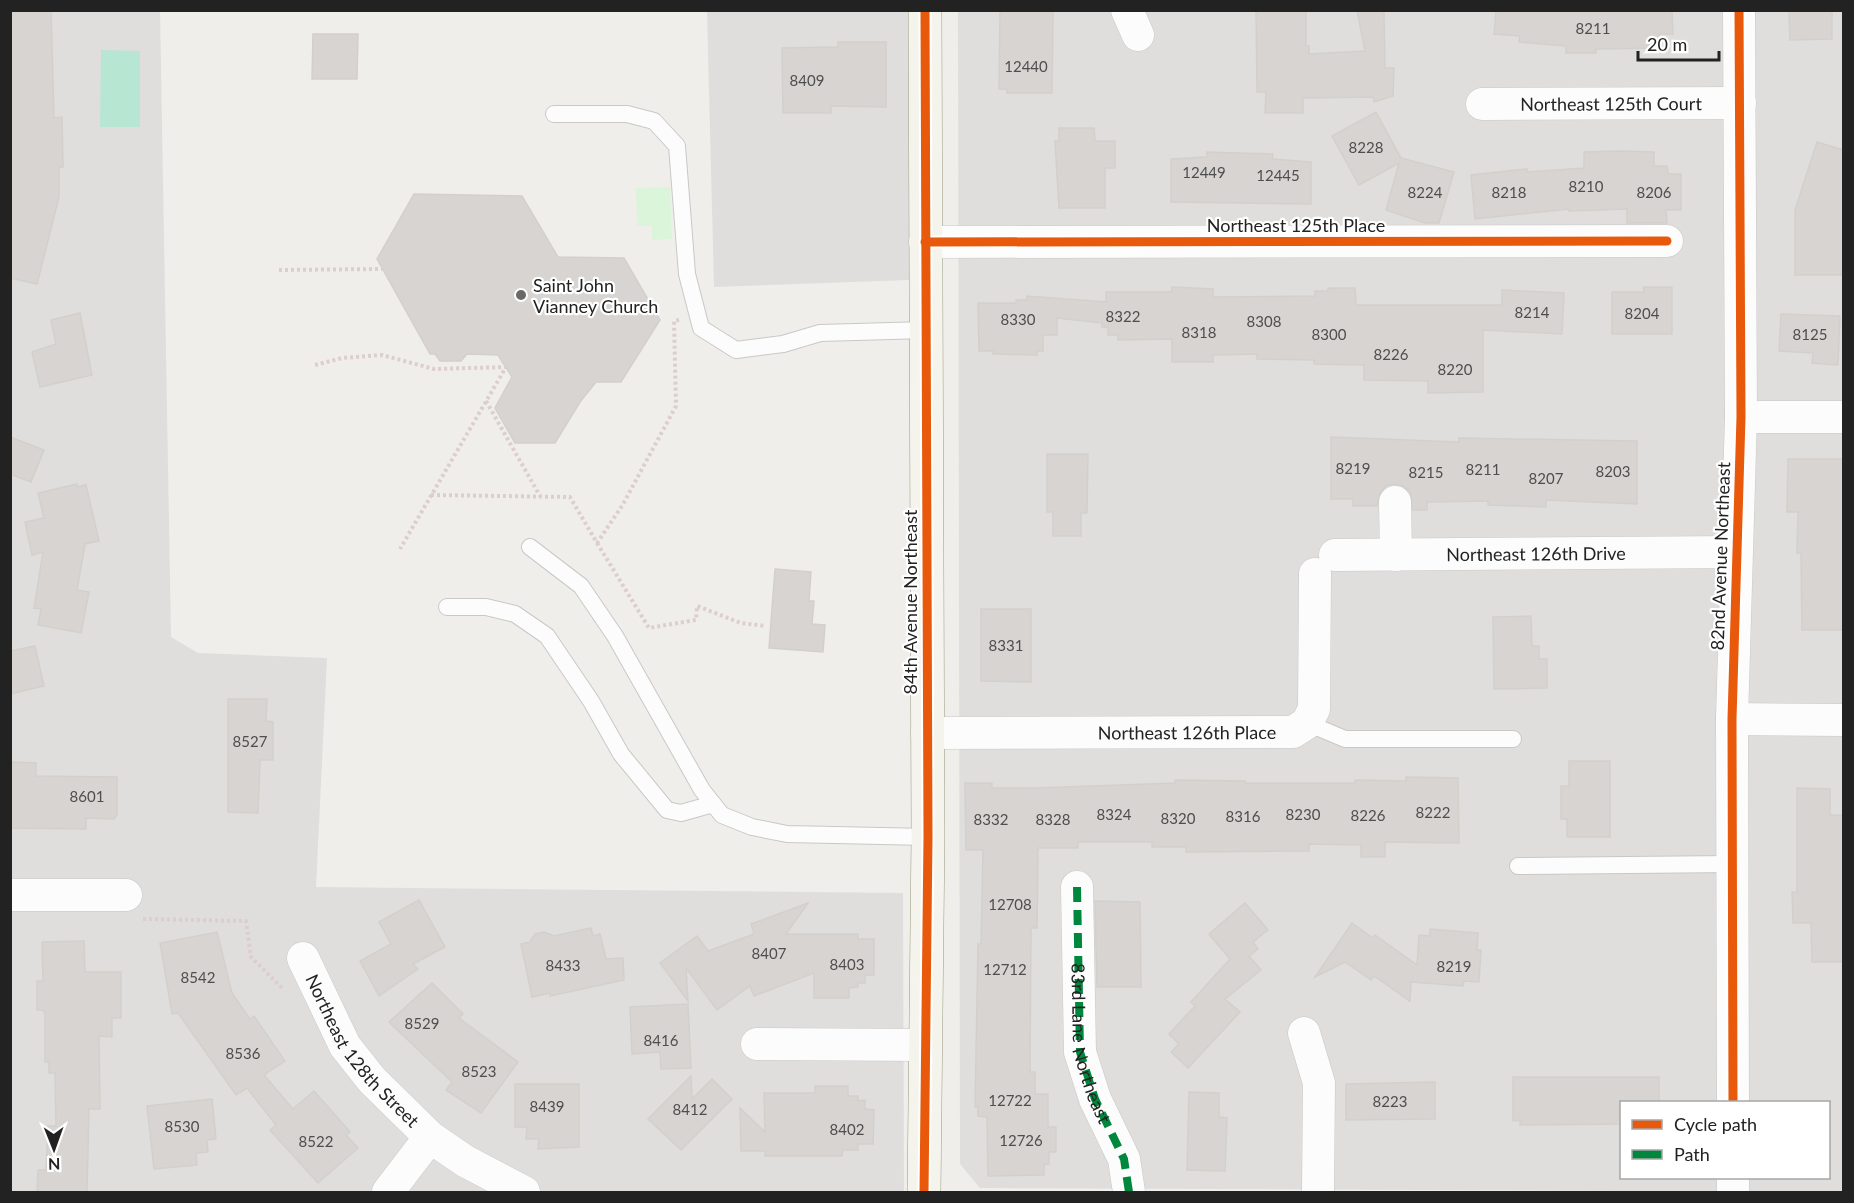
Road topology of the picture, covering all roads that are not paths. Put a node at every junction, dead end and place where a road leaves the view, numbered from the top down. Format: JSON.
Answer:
{"nodes":[{"id":1,"x":925,"y":10,"type":"edge"},
{"id":2,"x":1739,"y":10,"type":"edge"},
{"id":3,"x":1740,"y":103,"type":"junction"},
{"id":4,"x":1482,"y":104,"type":"dead end"},
{"id":5,"x":554,"y":114,"type":"dead end"},
{"id":6,"x":1667,"y":241,"type":"dead end"},
{"id":7,"x":925,"y":242,"type":"junction"},
{"id":8,"x":926,"y":330,"type":"junction"},
{"id":9,"x":1741,"y":417,"type":"junction"},
{"id":10,"x":1844,"y":417,"type":"edge"},
{"id":11,"x":1395,"y":502,"type":"dead end"},
{"id":12,"x":530,"y":547,"type":"dead end"},
{"id":13,"x":1736,"y":552,"type":"junction"},
{"id":14,"x":1396,"y":555,"type":"junction"},
{"id":15,"x":447,"y":607,"type":"dead end"},
{"id":16,"x":1732,"y":720,"type":"junction"},
{"id":17,"x":1844,"y":720,"type":"edge"},
{"id":18,"x":1308,"y":723,"type":"junction"},
{"id":19,"x":927,"y":733,"type":"junction"},
{"id":20,"x":1513,"y":739,"type":"dead end"},
{"id":21,"x":713,"y":804,"type":"junction"},
{"id":22,"x":928,"y":837,"type":"junction"},
{"id":23,"x":1732,"y":864,"type":"junction"},
{"id":24,"x":1518,"y":866,"type":"dead end"},
{"id":25,"x":1077,"y":887,"type":"dead end"},
{"id":26,"x":10,"y":895,"type":"edge"},
{"id":27,"x":130,"y":907,"type":"road end"},
{"id":28,"x":303,"y":958,"type":"dead end"},
{"id":29,"x":1304,"y":1033,"type":"dead end"},
{"id":30,"x":757,"y":1044,"type":"dead end"},
{"id":31,"x":925,"y":1045,"type":"junction"},
{"id":32,"x":1733,"y":1101,"type":"edge"},
{"id":33,"x":430,"y":1137,"type":"junction"},
{"id":34,"x":388,"y":1192,"type":"edge"},
{"id":35,"x":524,"y":1192,"type":"edge"},
{"id":36,"x":924,"y":1192,"type":"edge"},
{"id":37,"x":1128,"y":1192,"type":"edge"},
{"id":38,"x":1318,"y":1192,"type":"edge"}],
"edges":[{"from":1,"to":7,"type":"street","name":"84th Avenue Northeast"},
{"from":2,"to":3,"type":"street","name":"82nd Avenue Northeast"},
{"from":3,"to":4,"type":"street","name":"Northeast 125th Court"},
{"from":3,"to":9,"type":"street","name":"82nd Avenue Northeast"},
{"from":5,"to":8,"type":"lane"},
{"from":6,"to":7,"type":"street","name":"Northeast 125th Place"},
{"from":7,"to":8,"type":"street","name":"84th Avenue Northeast"},
{"from":8,"to":19,"type":"street","name":"84th Avenue Northeast"},
{"from":9,"to":10,"type":"street"},
{"from":9,"to":13,"type":"street","name":"82nd Avenue Northeast"},
{"from":11,"to":14,"type":"street"},
{"from":12,"to":21,"type":"lane"},
{"from":13,"to":14,"type":"street","name":"Northeast 126th Drive"},
{"from":13,"to":16,"type":"street","name":"82nd Avenue Northeast"},
{"from":14,"to":18,"type":"street","name":"Northeast 126th Drive"},
{"from":15,"to":21,"type":"lane"},
{"from":16,"to":17,"type":"street"},
{"from":16,"to":23,"type":"street","name":"82nd Avenue Northeast"},
{"from":18,"to":19,"type":"street","name":"Northeast 126th Place"},
{"from":18,"to":20,"type":"lane"},
{"from":19,"to":22,"type":"street","name":"84th Avenue Northeast"},
{"from":21,"to":22,"type":"lane"},
{"from":22,"to":31,"type":"street","name":"84th Avenue Northeast"},
{"from":23,"to":24,"type":"lane"},
{"from":23,"to":32,"type":"street","name":"82nd Avenue Northeast"},
{"from":25,"to":37,"type":"street","name":"83rd Lane Northeast"},
{"from":26,"to":27,"type":"street"},
{"from":28,"to":33,"type":"street","name":"Northeast 128th Street"},
{"from":29,"to":38,"type":"street"},
{"from":30,"to":31,"type":"street"},
{"from":31,"to":36,"type":"street","name":"84th Avenue Northeast"},
{"from":33,"to":34,"type":"street","name":"Northeast 128th Street"},
{"from":33,"to":35,"type":"street","name":"Northeast 128th Street"}]}
